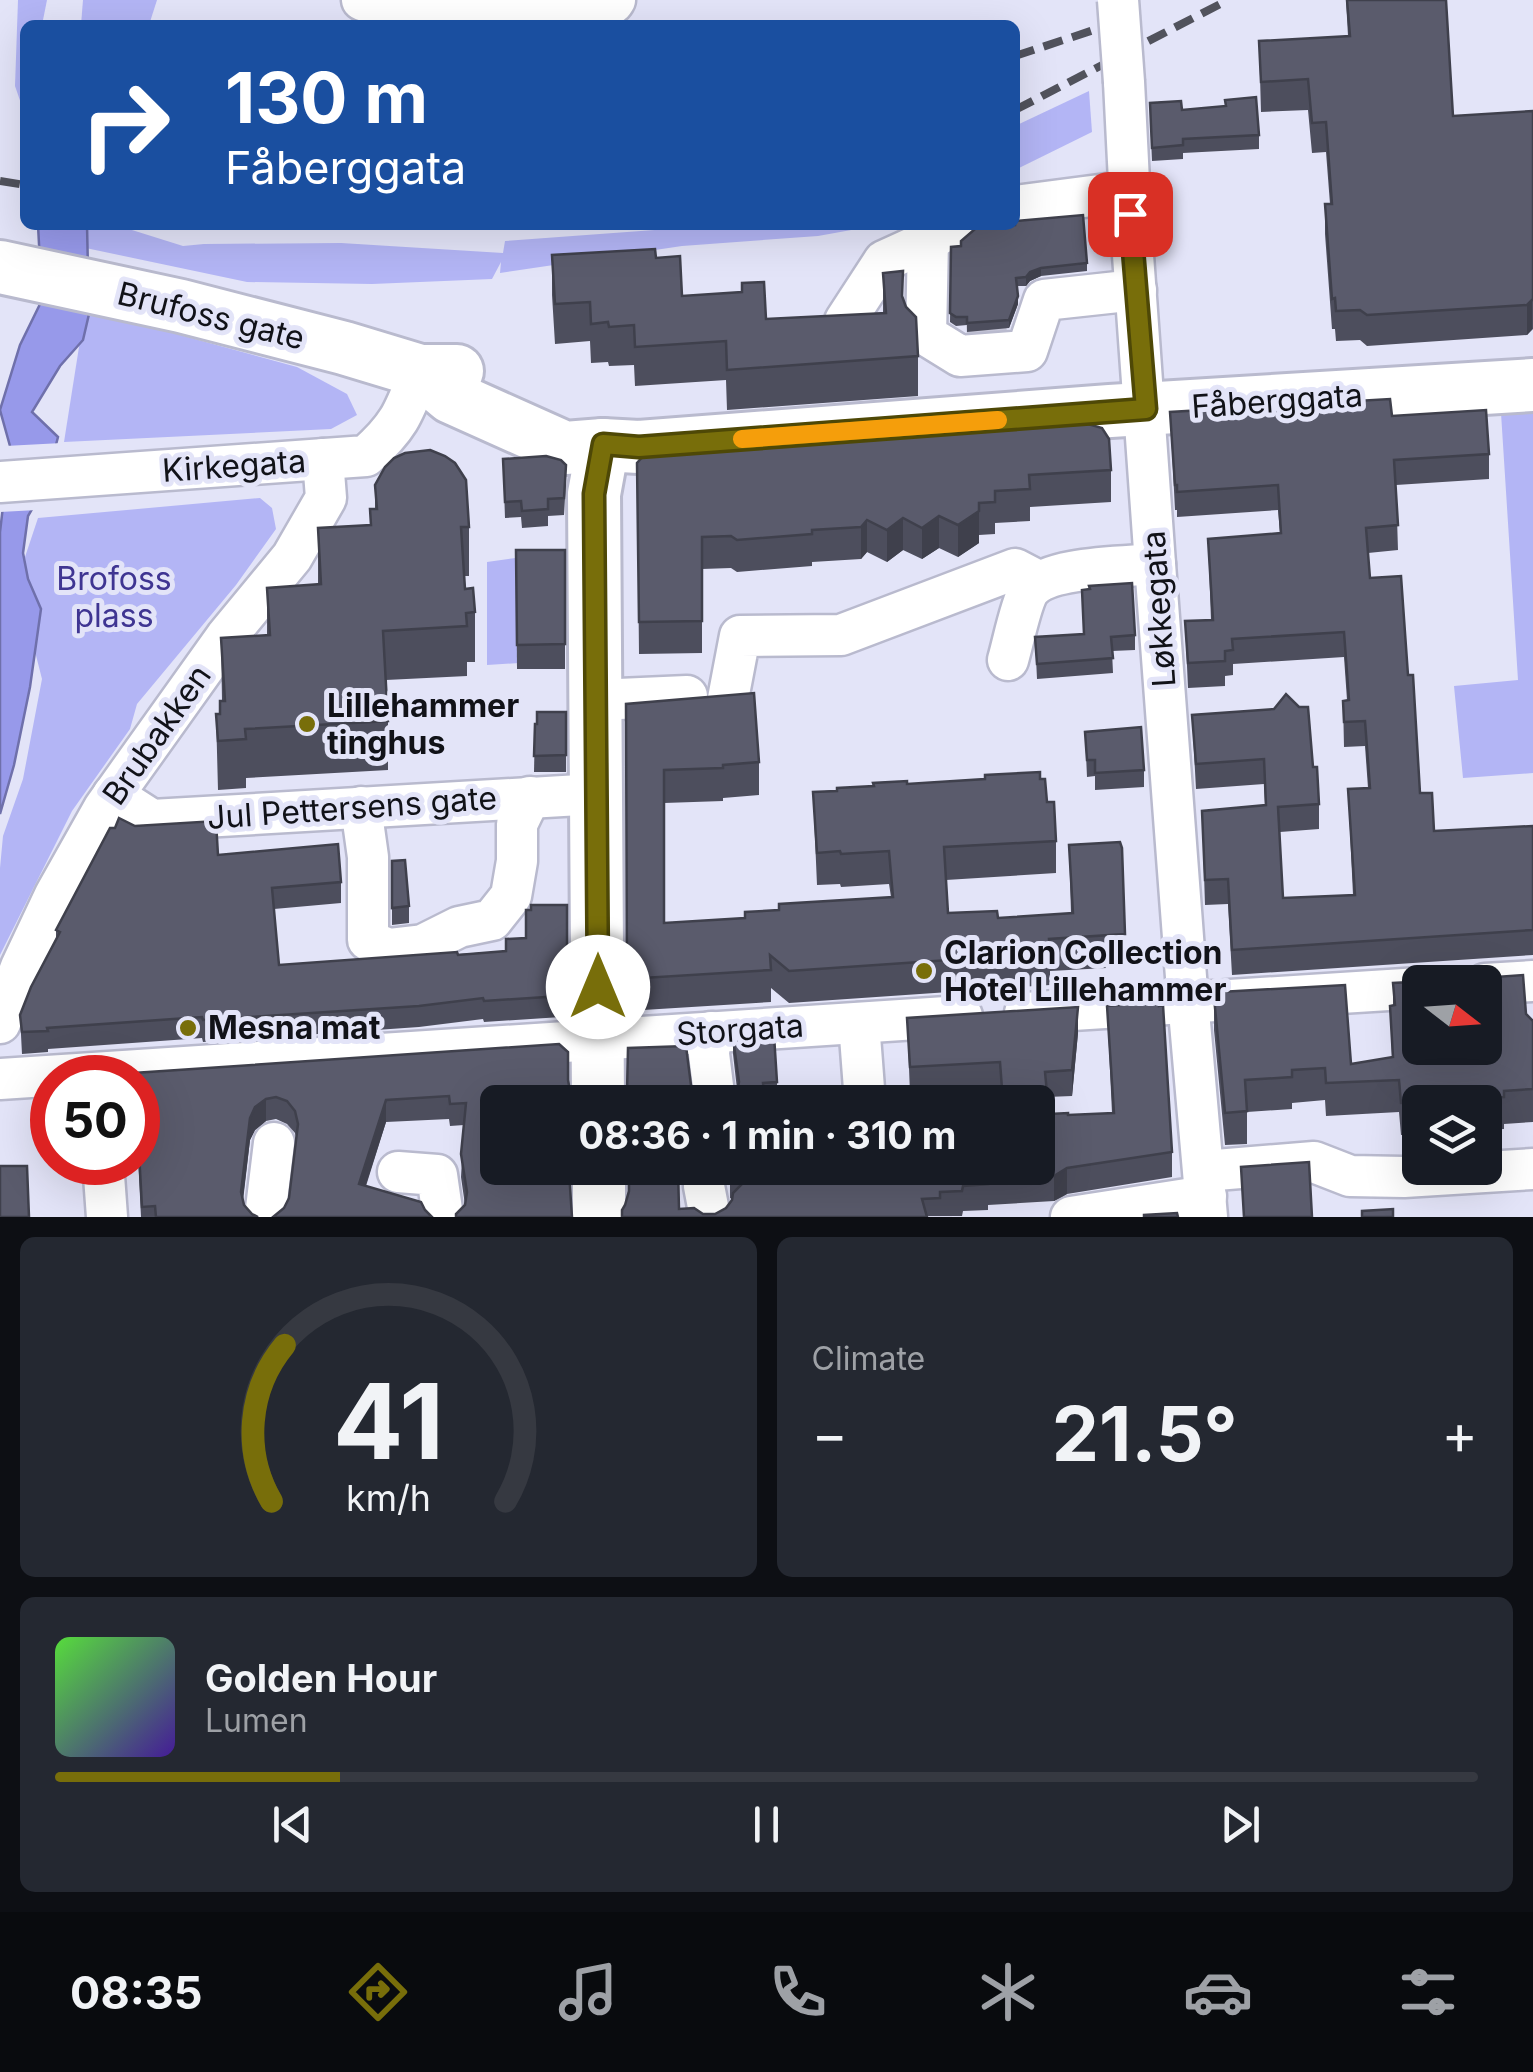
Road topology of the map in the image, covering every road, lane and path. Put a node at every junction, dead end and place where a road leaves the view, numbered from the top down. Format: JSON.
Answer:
{"nodes":[{"id":1,"x":362,"y":0,"type":"edge"},
{"id":2,"x":616,"y":0,"type":"edge"},
{"id":3,"x":1118,"y":0,"type":"edge"},
{"id":4,"x":1130,"y":191,"type":"junction"},
{"id":5,"x":1035,"y":211,"type":"edge"},
{"id":6,"x":942,"y":233,"type":"edge"},
{"id":7,"x":0,"y":267,"type":"edge"},
{"id":8,"x":1136,"y":290,"type":"junction"},
{"id":9,"x":845,"y":321,"type":"edge"},
{"id":10,"x":420,"y":371,"type":"junction"},
{"id":11,"x":1533,"y":384,"type":"edge"},
{"id":12,"x":1146,"y":409,"type":"junction"},
{"id":13,"x":603,"y":444,"type":"junction"},
{"id":14,"x":322,"y":460,"type":"junction"},
{"id":15,"x":0,"y":482,"type":"edge"},
{"id":16,"x":1156,"y":564,"type":"junction"},
{"id":17,"x":1038,"y":582,"type":"junction"},
{"id":18,"x":1008,"y":660,"type":"dead end"},
{"id":19,"x":686,"y":696,"type":"edge"},
{"id":20,"x":728,"y":699,"type":"edge"},
{"id":21,"x":596,"y":700,"type":"junction"},
{"id":22,"x":113,"y":796,"type":"junction"},
{"id":23,"x":530,"y":797,"type":"junction"},
{"id":24,"x":361,"y":807,"type":"junction"},
{"id":25,"x":604,"y":815,"type":"junction"},
{"id":26,"x":1533,"y":981,"type":"edge"},
{"id":27,"x":1502,"y":983,"type":"edge"},
{"id":28,"x":1402,"y":989,"type":"edge"},
{"id":29,"x":1188,"y":1002,"type":"junction"},
{"id":30,"x":0,"y":1023,"type":"edge"},
{"id":31,"x":860,"y":1023,"type":"junction"},
{"id":32,"x":711,"y":1032,"type":"junction"},
{"id":33,"x":598,"y":1039,"type":"junction"},
{"id":34,"x":160,"y":1070,"type":"edge"},
{"id":35,"x":30,"y":1078,"type":"edge"},
{"id":36,"x":0,"y":1079,"type":"edge"},
{"id":37,"x":598,"y":1085,"type":"edge"},
{"id":38,"x":713,"y":1085,"type":"edge"},
{"id":39,"x":863,"y":1085,"type":"edge"},
{"id":40,"x":274,"y":1143,"type":"dead end"},
{"id":41,"x":1533,"y":1168,"type":"edge"},
{"id":42,"x":398,"y":1172,"type":"dead end"},
{"id":43,"x":105,"y":1185,"type":"edge"},
{"id":44,"x":598,"y":1185,"type":"edge"},
{"id":45,"x":1206,"y":1194,"type":"edge"},
{"id":46,"x":107,"y":1217,"type":"edge"},
{"id":47,"x":265,"y":1217,"type":"edge"},
{"id":48,"x":444,"y":1217,"type":"edge"},
{"id":49,"x":599,"y":1217,"type":"edge"},
{"id":50,"x":1071,"y":1217,"type":"edge"}],
"edges":[{"from":1,"to":2,"type":"street"},
{"from":3,"to":4,"type":"street","name":"Løkkegata","bridge":true},
{"from":4,"to":5,"type":"street"},
{"from":4,"to":8,"type":"street","name":"Løkkegata"},
{"from":6,"to":8,"type":"street"},
{"from":6,"to":9,"type":"street"},
{"from":7,"to":10,"type":"main road","name":"Brufoss gate"},
{"from":8,"to":12,"type":"street","name":"Løkkegata"},
{"from":10,"to":13,"type":"main road"},
{"from":10,"to":14,"type":"street","name":"Kirkegata"},
{"from":11,"to":12,"type":"main road","name":"Fåberggata"},
{"from":12,"to":13,"type":"main road","name":"Fåberggata"},
{"from":12,"to":16,"type":"street","name":"Løkkegata"},
{"from":13,"to":21,"type":"main road"},
{"from":14,"to":15,"type":"street","name":"Kirkegata"},
{"from":14,"to":22,"type":"street","name":"Brubakken"},
{"from":16,"to":17,"type":"street"},
{"from":16,"to":29,"type":"street","name":"Løkkegata"},
{"from":17,"to":18,"type":"street"},
{"from":17,"to":20,"type":"street"},
{"from":19,"to":21,"type":"street"},
{"from":21,"to":25,"type":"main road"},
{"from":22,"to":24,"type":"street","name":"Jul Pettersens gate"},
{"from":22,"to":30,"type":"street","name":"Brubakken"},
{"from":23,"to":24,"type":"street","name":"Jul Pettersens gate"},
{"from":23,"to":24,"type":"street"},
{"from":23,"to":25,"type":"street","name":"Jul Pettersens gate"},
{"from":25,"to":33,"type":"main road"},
{"from":26,"to":27,"type":"street"},
{"from":28,"to":29,"type":"street","name":"Storgata"},
{"from":29,"to":31,"type":"street","name":"Storgata"},
{"from":29,"to":45,"type":"street","name":"Løkkegata"},
{"from":31,"to":32,"type":"street","name":"Storgata"},
{"from":31,"to":39,"type":"street"},
{"from":32,"to":33,"type":"street","name":"Storgata"},
{"from":32,"to":38,"type":"street"},
{"from":33,"to":34,"type":"street","name":"Storgata"},
{"from":33,"to":37,"type":"main road"},
{"from":35,"to":36,"type":"street","name":"Storgata"},
{"from":40,"to":47,"type":"street"},
{"from":41,"to":45,"type":"street"},
{"from":42,"to":48,"type":"street"},
{"from":43,"to":46,"type":"street"},
{"from":44,"to":49,"type":"main road"},
{"from":45,"to":50,"type":"street"}]}
